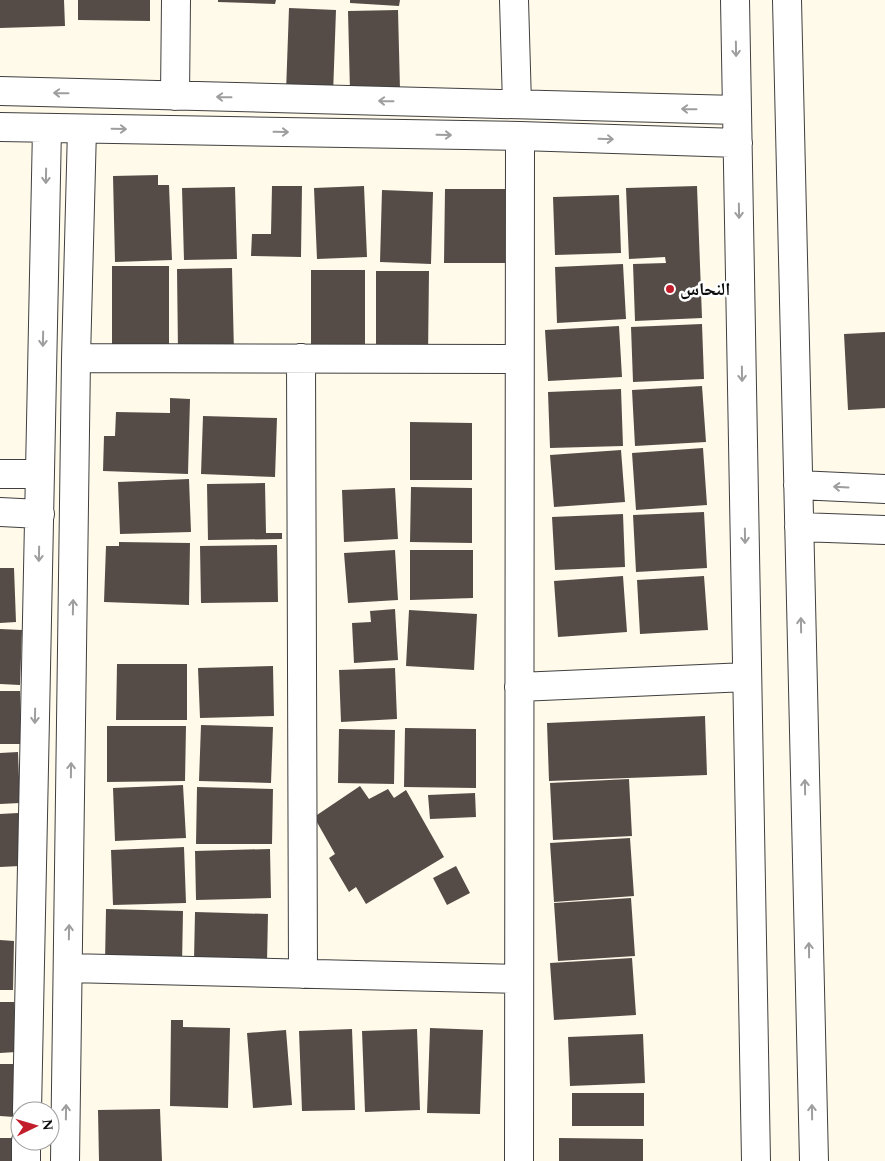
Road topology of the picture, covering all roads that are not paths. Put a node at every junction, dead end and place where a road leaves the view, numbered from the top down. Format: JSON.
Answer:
{"nodes":[{"id":1,"x":176,"y":0,"type":"edge"},
{"id":2,"x":514,"y":0,"type":"edge"},
{"id":3,"x":735,"y":0,"type":"edge"},
{"id":4,"x":787,"y":0,"type":"edge"},
{"id":5,"x":0,"y":91,"type":"edge"},
{"id":6,"x":175,"y":96,"type":"junction"},
{"id":7,"x":517,"y":104,"type":"junction"},
{"id":8,"x":737,"y":110,"type":"junction"},
{"id":9,"x":0,"y":127,"type":"edge"},
{"id":10,"x":47,"y":128,"type":"junction"},
{"id":11,"x":82,"y":129,"type":"junction"},
{"id":12,"x":520,"y":136,"type":"junction"},
{"id":13,"x":738,"y":143,"type":"junction"},
{"id":14,"x":76,"y":358,"type":"junction"},
{"id":15,"x":300,"y":358,"type":"junction"},
{"id":16,"x":519,"y":359,"type":"junction"},
{"id":17,"x":0,"y":474,"type":"edge"},
{"id":18,"x":40,"y":474,"type":"junction"},
{"id":19,"x":798,"y":485,"type":"junction"},
{"id":20,"x":885,"y":489,"type":"edge"},
{"id":21,"x":0,"y":512,"type":"edge"},
{"id":22,"x":40,"y":514,"type":"junction"},
{"id":23,"x":799,"y":527,"type":"junction"},
{"id":24,"x":885,"y":530,"type":"edge"},
{"id":25,"x":747,"y":677,"type":"junction"},
{"id":26,"x":519,"y":687,"type":"junction"},
{"id":27,"x":68,"y":968,"type":"junction"},
{"id":28,"x":303,"y":974,"type":"junction"},
{"id":29,"x":519,"y":979,"type":"junction"},
{"id":30,"x":27,"y":1101,"type":"edge"},
{"id":31,"x":66,"y":1161,"type":"edge"},
{"id":32,"x":519,"y":1161,"type":"edge"},
{"id":33,"x":756,"y":1161,"type":"edge"},
{"id":34,"x":814,"y":1161,"type":"edge"}],
"edges":[{"from":1,"to":6,"type":"street"},
{"from":2,"to":7,"type":"street"},
{"from":3,"to":8,"type":"street","one_way":true},
{"from":4,"to":19,"type":"street"},
{"from":6,"to":5,"type":"street","one_way":true},
{"from":7,"to":6,"type":"street","one_way":true},
{"from":8,"to":7,"type":"street","one_way":true},
{"from":8,"to":13,"type":"street"},
{"from":9,"to":10,"type":"street"},
{"from":10,"to":11,"type":"street"},
{"from":10,"to":18,"type":"street","one_way":true},
{"from":11,"to":12,"type":"street","one_way":true},
{"from":11,"to":14,"type":"street"},
{"from":12,"to":13,"type":"street","one_way":true},
{"from":12,"to":16,"type":"street"},
{"from":13,"to":25,"type":"street","one_way":true},
{"from":14,"to":15,"type":"street"},
{"from":27,"to":14,"type":"street","one_way":true},
{"from":15,"to":16,"type":"street"},
{"from":15,"to":28,"type":"street"},
{"from":16,"to":26,"type":"street"},
{"from":17,"to":18,"type":"street"},
{"from":18,"to":22,"type":"street"},
{"from":20,"to":19,"type":"street","one_way":true},
{"from":19,"to":23,"type":"street"},
{"from":21,"to":22,"type":"street"},
{"from":22,"to":30,"type":"street","one_way":true},
{"from":23,"to":24,"type":"street"},
{"from":34,"to":23,"type":"street","one_way":true},
{"from":25,"to":26,"type":"street"},
{"from":25,"to":33,"type":"street"},
{"from":26,"to":29,"type":"street"},
{"from":27,"to":28,"type":"street"},
{"from":31,"to":27,"type":"street","one_way":true},
{"from":28,"to":29,"type":"street"},
{"from":29,"to":32,"type":"street"}]}
